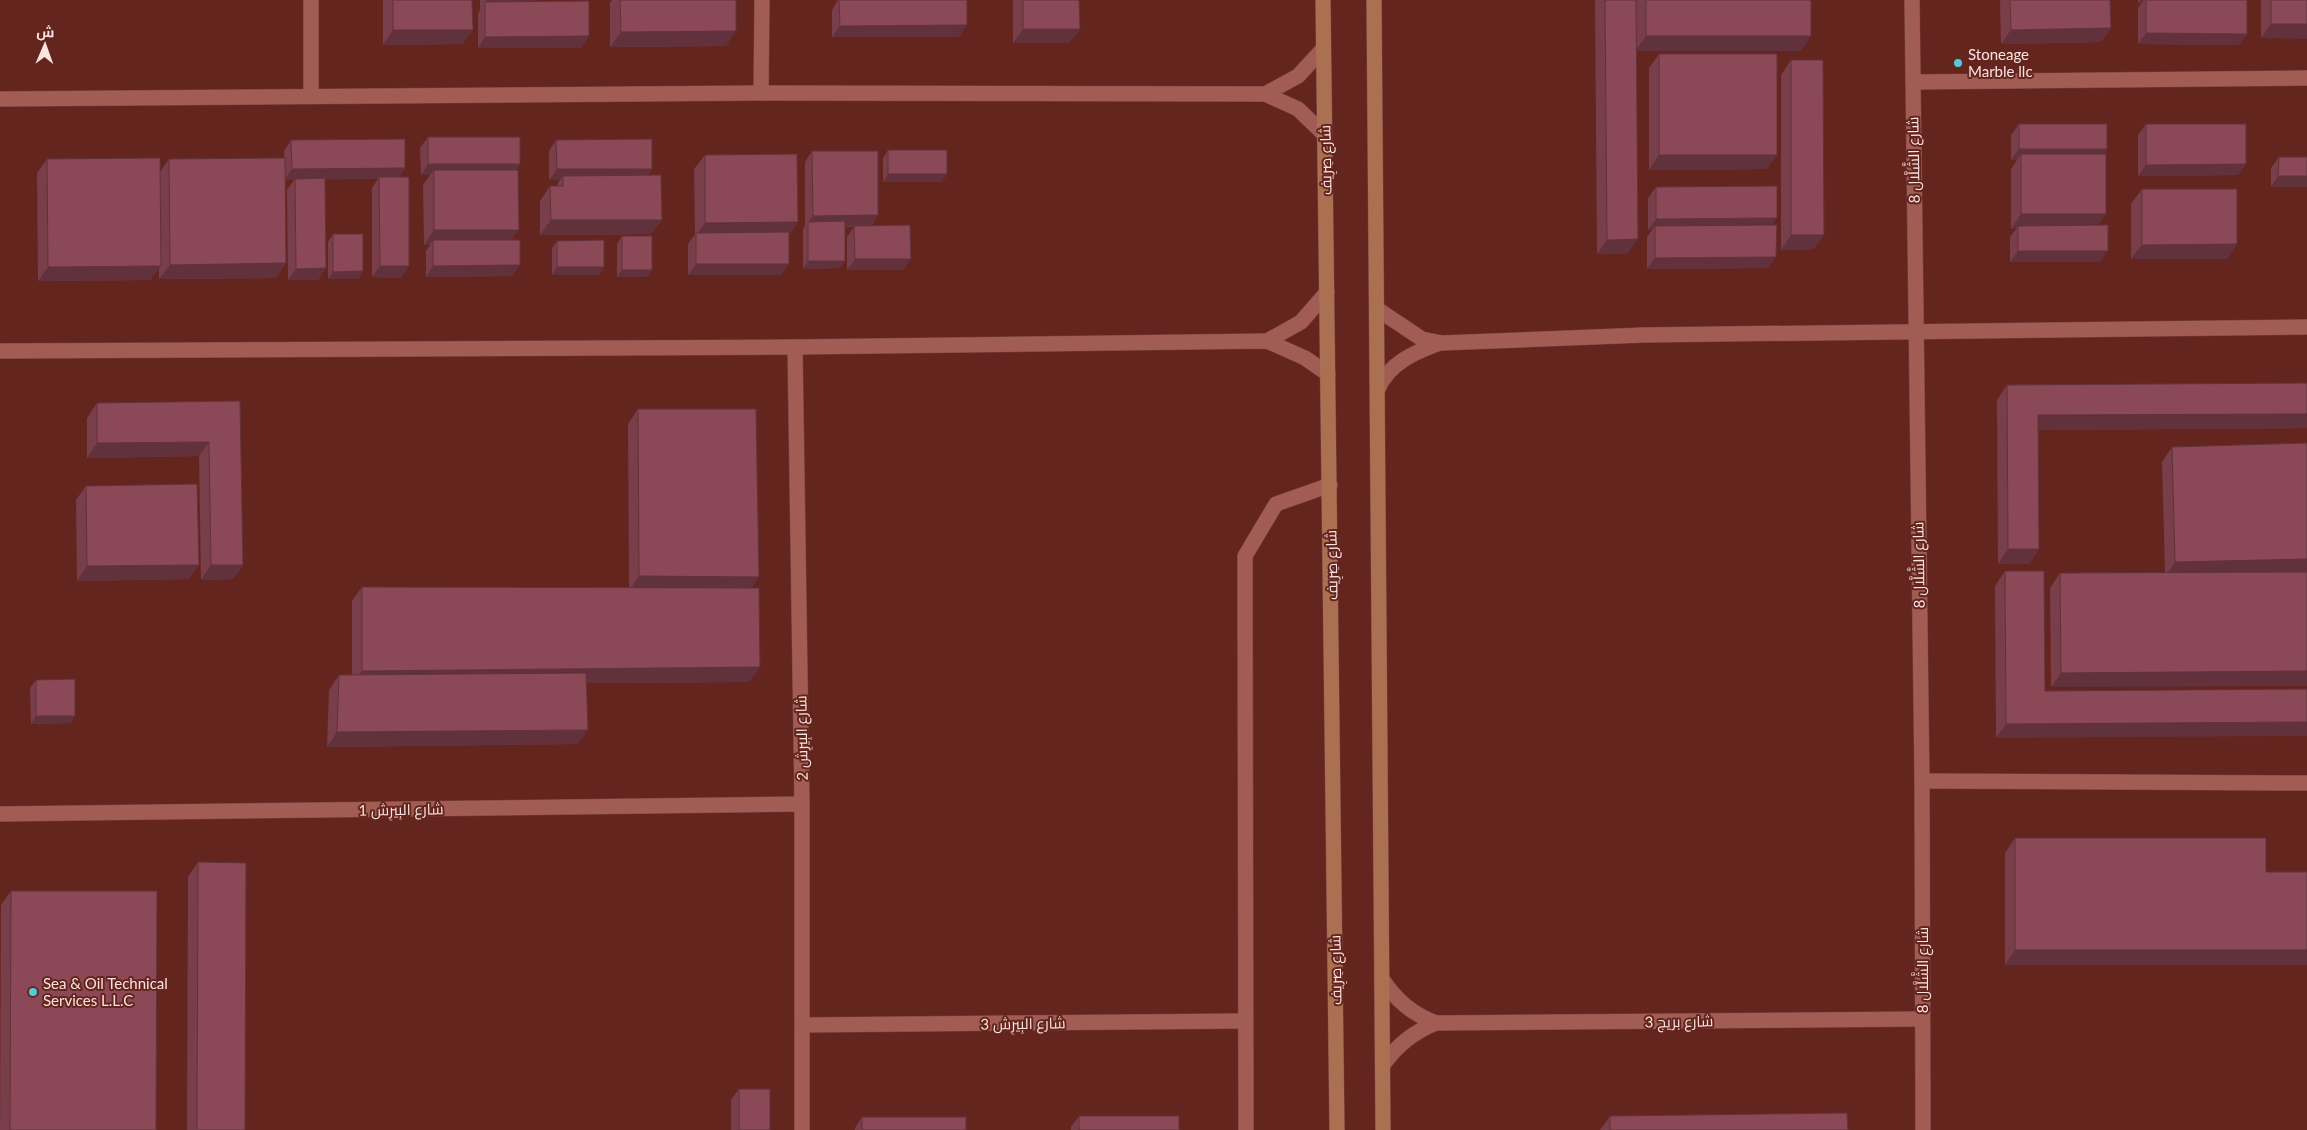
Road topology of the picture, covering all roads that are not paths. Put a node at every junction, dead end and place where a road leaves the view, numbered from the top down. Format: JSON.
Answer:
{"nodes":[{"id":1,"x":311,"y":0,"type":"edge"},
{"id":2,"x":762,"y":0,"type":"edge"},
{"id":3,"x":1323,"y":0,"type":"edge"},
{"id":4,"x":1374,"y":0,"type":"edge"},
{"id":5,"x":1912,"y":0,"type":"edge"},
{"id":6,"x":1323,"y":49,"type":"junction"},
{"id":7,"x":2307,"y":78,"type":"edge"},
{"id":8,"x":1913,"y":82,"type":"junction"},
{"id":9,"x":762,"y":93,"type":"junction"},
{"id":10,"x":1265,"y":94,"type":"junction"},
{"id":11,"x":311,"y":96,"type":"junction"},
{"id":12,"x":0,"y":99,"type":"edge"},
{"id":13,"x":1324,"y":134,"type":"junction"},
{"id":14,"x":1327,"y":292,"type":"junction"},
{"id":15,"x":1377,"y":309,"type":"junction"},
{"id":16,"x":2307,"y":327,"type":"edge"},
{"id":17,"x":1916,"y":332,"type":"junction"},
{"id":18,"x":1267,"y":341,"type":"junction"},
{"id":19,"x":1442,"y":343,"type":"junction"},
{"id":20,"x":795,"y":347,"type":"junction"},
{"id":21,"x":0,"y":351,"type":"edge"},
{"id":22,"x":1328,"y":374,"type":"junction"},
{"id":23,"x":1378,"y":389,"type":"junction"},
{"id":24,"x":1330,"y":485,"type":"junction"},
{"id":25,"x":1922,"y":781,"type":"junction"},
{"id":26,"x":2307,"y":783,"type":"edge"},
{"id":27,"x":802,"y":804,"type":"junction"},
{"id":28,"x":0,"y":814,"type":"edge"},
{"id":29,"x":1382,"y":979,"type":"junction"},
{"id":30,"x":1922,"y":1019,"type":"junction"},
{"id":31,"x":1244,"y":1021,"type":"junction"},
{"id":32,"x":1436,"y":1023,"type":"junction"},
{"id":33,"x":803,"y":1025,"type":"junction"},
{"id":34,"x":1383,"y":1065,"type":"junction"},
{"id":35,"x":802,"y":1130,"type":"edge"},
{"id":36,"x":1246,"y":1130,"type":"edge"},
{"id":37,"x":1337,"y":1130,"type":"edge"},
{"id":38,"x":1383,"y":1130,"type":"edge"},
{"id":39,"x":1923,"y":1130,"type":"edge"}],
"edges":[{"from":1,"to":11,"type":"street"},
{"from":2,"to":9,"type":"street"},
{"from":3,"to":6,"type":"main road","name":"شارع صِرِيف"},
{"from":4,"to":15,"type":"main road"},
{"from":5,"to":8,"type":"street","name":"شارع الشَّلَّال 8"},
{"from":6,"to":10,"type":"street"},
{"from":6,"to":13,"type":"main road","name":"شارع صِرِيف"},
{"from":7,"to":8,"type":"street"},
{"from":8,"to":17,"type":"street","name":"شارع الشَّلَّال 8"},
{"from":9,"to":10,"type":"street"},
{"from":9,"to":11,"type":"street"},
{"from":10,"to":13,"type":"street"},
{"from":11,"to":12,"type":"street"},
{"from":13,"to":14,"type":"main road","name":"شارع صِرِيف"},
{"from":14,"to":18,"type":"street"},
{"from":14,"to":22,"type":"main road","name":"شارع صِرِيف"},
{"from":15,"to":19,"type":"street"},
{"from":15,"to":23,"type":"main road"},
{"from":16,"to":17,"type":"street"},
{"from":17,"to":19,"type":"street"},
{"from":17,"to":25,"type":"street","name":"شارع الشَّلَّال 8"},
{"from":18,"to":20,"type":"street"},
{"from":18,"to":22,"type":"street"},
{"from":19,"to":23,"type":"street"},
{"from":20,"to":21,"type":"street"},
{"from":20,"to":27,"type":"street","name":"شارع البِيرِش 2"},
{"from":22,"to":24,"type":"main road","name":"شارع صِرِيف"},
{"from":23,"to":29,"type":"main road"},
{"from":24,"to":31,"type":"street"},
{"from":24,"to":37,"type":"main road","name":"شارع صِرِيف"},
{"from":25,"to":26,"type":"street"},
{"from":25,"to":30,"type":"street","name":"شارع الشَّلَّال 8"},
{"from":27,"to":28,"type":"street","name":"شارع البِيرِش 1"},
{"from":27,"to":33,"type":"street","name":"شارع البِيرِش 2"},
{"from":29,"to":32,"type":"street","name":"شارع بريج 3"},
{"from":29,"to":34,"type":"main road"},
{"from":30,"to":32,"type":"street","name":"شارع بريج 3"},
{"from":30,"to":39,"type":"street","name":"شارع الشَّلَّال 8"},
{"from":31,"to":33,"type":"street","name":"شارع البِيرِش 3"},
{"from":31,"to":36,"type":"street"},
{"from":32,"to":34,"type":"street","name":"شارع بريج 3"},
{"from":33,"to":35,"type":"street","name":"شارع البِيرِش 2"},
{"from":34,"to":38,"type":"main road"}]}
